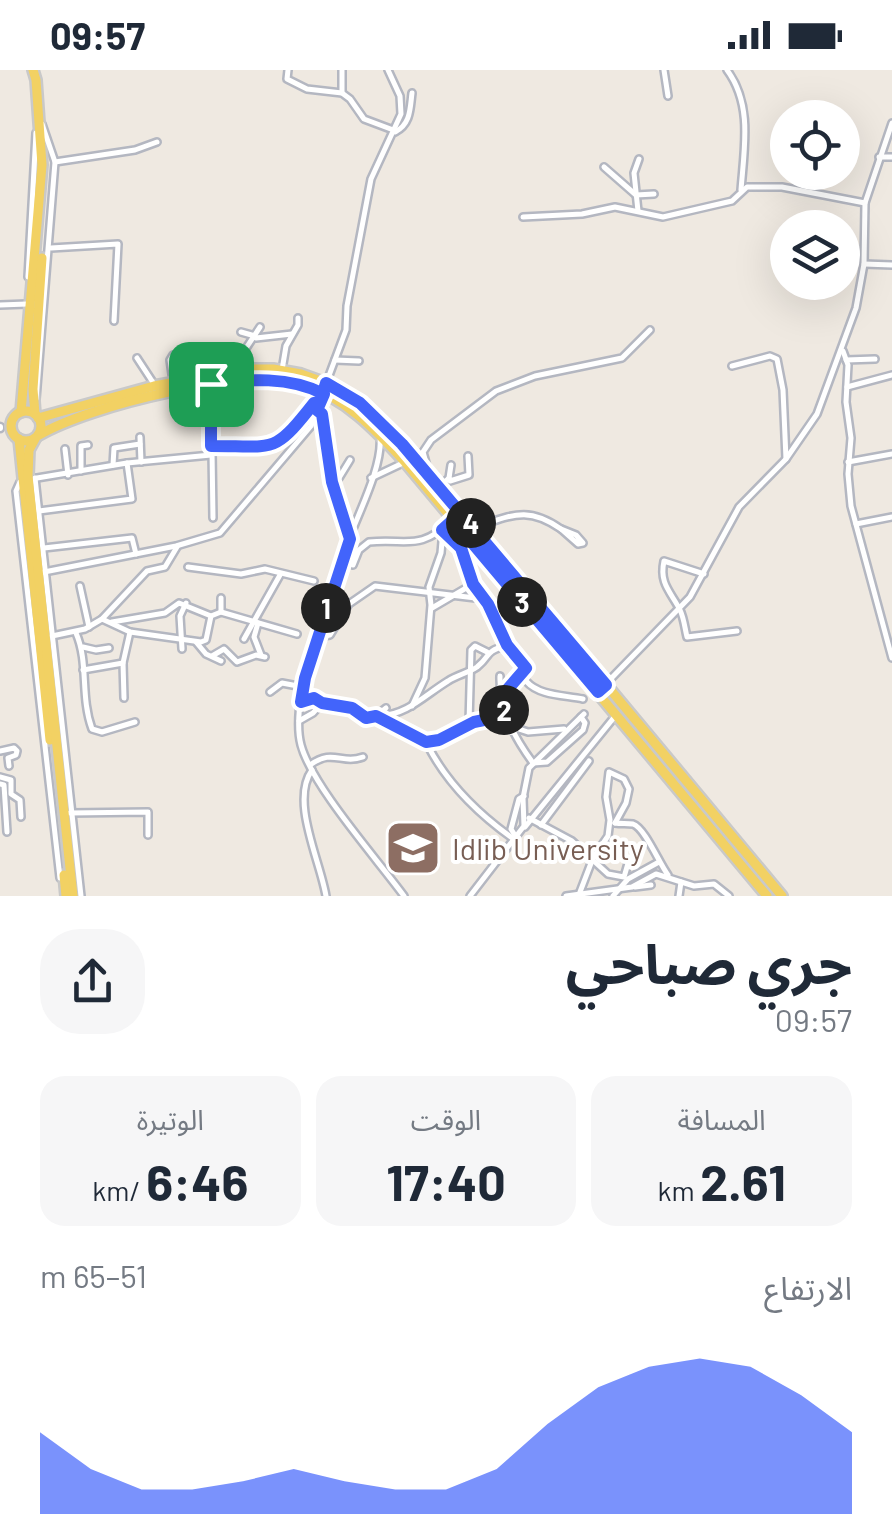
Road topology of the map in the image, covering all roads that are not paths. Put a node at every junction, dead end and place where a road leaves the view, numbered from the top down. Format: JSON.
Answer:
{"nodes":[{"id":1,"x":33,"y":70,"type":"edge"},
{"id":2,"x":288,"y":70,"type":"edge"},
{"id":3,"x":342,"y":70,"type":"edge"},
{"id":4,"x":388,"y":70,"type":"edge"},
{"id":5,"x":664,"y":70,"type":"edge"},
{"id":6,"x":727,"y":70,"type":"edge"},
{"id":7,"x":342,"y":93,"type":"junction"},
{"id":8,"x":412,"y":93,"type":"dead end"},
{"id":9,"x":668,"y":96,"type":"dead end"},
{"id":10,"x":40,"y":121,"type":"junction"},
{"id":11,"x":892,"y":123,"type":"edge"},
{"id":12,"x":396,"y":131,"type":"junction"},
{"id":13,"x":157,"y":142,"type":"dead end"},
{"id":14,"x":879,"y":157,"type":"junction"},
{"id":15,"x":892,"y":157,"type":"edge"},
{"id":16,"x":639,"y":159,"type":"dead end"},
{"id":17,"x":55,"y":162,"type":"junction"},
{"id":18,"x":604,"y":166,"type":"dead end"},
{"id":19,"x":740,"y":190,"type":"junction"},
{"id":20,"x":654,"y":194,"type":"dead end"},
{"id":21,"x":636,"y":195,"type":"junction"},
{"id":22,"x":865,"y":204,"type":"junction"},
{"id":23,"x":638,"y":211,"type":"junction"},
{"id":24,"x":523,"y":217,"type":"dead end"},
{"id":25,"x":50,"y":248,"type":"junction"},
{"id":26,"x":864,"y":264,"type":"junction"},
{"id":27,"x":892,"y":265,"type":"edge"},
{"id":28,"x":27,"y":304,"type":"junction"},
{"id":29,"x":0,"y":305,"type":"edge"},
{"id":30,"x":298,"y":318,"type":"dead end"},
{"id":31,"x":114,"y":321,"type":"dead end"},
{"id":32,"x":260,"y":327,"type":"dead end"},
{"id":33,"x":650,"y":330,"type":"dead end"},
{"id":34,"x":241,"y":332,"type":"dead end"},
{"id":35,"x":292,"y":334,"type":"junction"},
{"id":36,"x":254,"y":338,"type":"junction"},
{"id":37,"x":843,"y":350,"type":"junction"},
{"id":38,"x":181,"y":354,"type":"dead end"},
{"id":39,"x":136,"y":358,"type":"dead end"},
{"id":40,"x":874,"y":359,"type":"dead end"},
{"id":41,"x":335,"y":360,"type":"junction"},
{"id":42,"x":846,"y":360,"type":"junction"},
{"id":43,"x":358,"y":361,"type":"dead end"},
{"id":44,"x":732,"y":366,"type":"dead end"},
{"id":45,"x":181,"y":368,"type":"dead end"},
{"id":46,"x":282,"y":370,"type":"junction"},
{"id":47,"x":231,"y":371,"type":"junction"},
{"id":48,"x":892,"y":375,"type":"edge"},
{"id":49,"x":172,"y":377,"type":"junction"},
{"id":50,"x":211,"y":384,"type":"junction"},
{"id":51,"x":154,"y":386,"type":"junction"},
{"id":52,"x":846,"y":388,"type":"junction"},
{"id":53,"x":323,"y":393,"type":"junction"},
{"id":54,"x":317,"y":410,"type":"junction"},
{"id":55,"x":36,"y":411,"type":"junction"},
{"id":56,"x":17,"y":415,"type":"junction"},
{"id":57,"x":0,"y":428,"type":"edge"},
{"id":58,"x":379,"y":434,"type":"junction"},
{"id":59,"x":37,"y":437,"type":"junction"},
{"id":60,"x":18,"y":439,"type":"junction"},
{"id":61,"x":0,"y":440,"type":"edge"},
{"id":62,"x":88,"y":445,"type":"dead end"},
{"id":63,"x":211,"y":446,"type":"junction"},
{"id":64,"x":65,"y":449,"type":"dead end"},
{"id":65,"x":892,"y":454,"type":"edge"},
{"id":66,"x":211,"y":455,"type":"junction"},
{"id":67,"x":468,"y":456,"type":"dead end"},
{"id":68,"x":786,"y":459,"type":"junction"},
{"id":69,"x":350,"y":460,"type":"dead end"},
{"id":70,"x":141,"y":462,"type":"junction"},
{"id":71,"x":405,"y":462,"type":"junction"},
{"id":72,"x":848,"y":462,"type":"junction"},
{"id":73,"x":127,"y":463,"type":"junction"},
{"id":74,"x":113,"y":465,"type":"junction"},
{"id":75,"x":451,"y":466,"type":"dead end"},
{"id":76,"x":82,"y":472,"type":"junction"},
{"id":77,"x":68,"y":475,"type":"junction"},
{"id":78,"x":28,"y":478,"type":"junction"},
{"id":79,"x":372,"y":478,"type":"junction"},
{"id":80,"x":431,"y":478,"type":"junction"},
{"id":81,"x":449,"y":478,"type":"junction"},
{"id":82,"x":332,"y":482,"type":"junction"},
{"id":83,"x":439,"y":487,"type":"junction"},
{"id":84,"x":39,"y":511,"type":"junction"},
{"id":85,"x":892,"y":517,"type":"edge"},
{"id":86,"x":213,"y":518,"type":"dead end"},
{"id":87,"x":453,"y":520,"type":"junction"},
{"id":88,"x":856,"y":524,"type":"junction"},
{"id":89,"x":475,"y":527,"type":"junction"},
{"id":90,"x":560,"y":529,"type":"dead end"},
{"id":91,"x":442,"y":530,"type":"junction"},
{"id":92,"x":350,"y":539,"type":"junction"},
{"id":93,"x":176,"y":546,"type":"junction"},
{"id":94,"x":44,"y":548,"type":"junction"},
{"id":95,"x":136,"y":554,"type":"junction"},
{"id":96,"x":353,"y":565,"type":"dead end"},
{"id":97,"x":188,"y":567,"type":"dead end"},
{"id":98,"x":42,"y":572,"type":"junction"},
{"id":99,"x":280,"y":574,"type":"junction"},
{"id":100,"x":704,"y":574,"type":"junction"},
{"id":101,"x":314,"y":582,"type":"dead end"},
{"id":102,"x":473,"y":584,"type":"junction"},
{"id":103,"x":80,"y":586,"type":"dead end"},
{"id":104,"x":429,"y":594,"type":"junction"},
{"id":105,"x":221,"y":598,"type":"dead end"},
{"id":106,"x":452,"y":598,"type":"junction"},
{"id":107,"x":484,"y":599,"type":"junction"},
{"id":108,"x":186,"y":604,"type":"junction"},
{"id":109,"x":680,"y":609,"type":"junction"},
{"id":110,"x":170,"y":610,"type":"junction"},
{"id":111,"x":430,"y":610,"type":"junction"},
{"id":112,"x":221,"y":612,"type":"junction"},
{"id":113,"x":180,"y":614,"type":"junction"},
{"id":114,"x":211,"y":616,"type":"junction"},
{"id":115,"x":102,"y":619,"type":"junction"},
{"id":116,"x":256,"y":622,"type":"junction"},
{"id":117,"x":109,"y":623,"type":"junction"},
{"id":118,"x":89,"y":627,"type":"junction"},
{"id":119,"x":892,"y":627,"type":"edge"},
{"id":120,"x":882,"y":628,"type":"junction"},
{"id":121,"x":737,"y":631,"type":"dead end"},
{"id":122,"x":76,"y":632,"type":"junction"},
{"id":123,"x":130,"y":632,"type":"junction"},
{"id":124,"x":297,"y":634,"type":"dead end"},
{"id":125,"x":52,"y":636,"type":"junction"},
{"id":126,"x":318,"y":637,"type":"junction"},
{"id":127,"x":179,"y":638,"type":"junction"},
{"id":128,"x":244,"y":639,"type":"dead end"},
{"id":129,"x":196,"y":642,"type":"junction"},
{"id":130,"x":507,"y":645,"type":"junction"},
{"id":131,"x":82,"y":648,"type":"junction"},
{"id":132,"x":109,"y":648,"type":"dead end"},
{"id":133,"x":182,"y":648,"type":"dead end"},
{"id":134,"x":487,"y":652,"type":"junction"},
{"id":135,"x":212,"y":656,"type":"junction"},
{"id":136,"x":892,"y":658,"type":"edge"},
{"id":137,"x":220,"y":661,"type":"dead end"},
{"id":138,"x":123,"y":663,"type":"junction"},
{"id":139,"x":84,"y":670,"type":"junction"},
{"id":140,"x":469,"y":671,"type":"junction"},
{"id":141,"x":500,"y":676,"type":"dead end"},
{"id":142,"x":514,"y":680,"type":"junction"},
{"id":143,"x":303,"y":686,"type":"junction"},
{"id":144,"x":602,"y":689,"type":"junction"},
{"id":145,"x":270,"y":692,"type":"dead end"},
{"id":146,"x":124,"y":698,"type":"dead end"},
{"id":147,"x":500,"y":698,"type":"junction"},
{"id":148,"x":582,"y":699,"type":"dead end"},
{"id":149,"x":301,"y":702,"type":"junction"},
{"id":150,"x":322,"y":703,"type":"junction"},
{"id":151,"x":412,"y":706,"type":"junction"},
{"id":152,"x":386,"y":708,"type":"dead end"},
{"id":153,"x":616,"y":715,"type":"junction"},
{"id":154,"x":376,"y":716,"type":"junction"},
{"id":155,"x":298,"y":720,"type":"junction"},
{"id":156,"x":135,"y":722,"type":"dead end"},
{"id":157,"x":468,"y":724,"type":"junction"},
{"id":158,"x":510,"y":725,"type":"junction"},
{"id":159,"x":568,"y":728,"type":"junction"},
{"id":160,"x":426,"y":742,"type":"junction"},
{"id":161,"x":0,"y":751,"type":"edge"},
{"id":162,"x":363,"y":757,"type":"dead end"},
{"id":163,"x":589,"y":761,"type":"dead end"},
{"id":164,"x":534,"y":763,"type":"junction"},
{"id":165,"x":9,"y":766,"type":"dead end"},
{"id":166,"x":311,"y":767,"type":"junction"},
{"id":167,"x":0,"y":776,"type":"edge"},
{"id":168,"x":0,"y":784,"type":"edge"},
{"id":169,"x":524,"y":796,"type":"junction"},
{"id":170,"x":70,"y":813,"type":"junction"},
{"id":171,"x":21,"y":817,"type":"dead end"},
{"id":172,"x":528,"y":818,"type":"junction"},
{"id":173,"x":612,"y":822,"type":"junction"},
{"id":174,"x":540,"y":825,"type":"junction"},
{"id":175,"x":5,"y":832,"type":"edge"},
{"id":176,"x":148,"y":836,"type":"dead end"},
{"id":177,"x":516,"y":839,"type":"junction"},
{"id":178,"x":594,"y":858,"type":"junction"},
{"id":179,"x":629,"y":860,"type":"dead end"},
{"id":180,"x":658,"y":862,"type":"junction"},
{"id":181,"x":668,"y":875,"type":"junction"},
{"id":182,"x":626,"y":878,"type":"junction"},
{"id":183,"x":682,"y":882,"type":"junction"},
{"id":184,"x":651,"y":885,"type":"dead end"},
{"id":185,"x":632,"y":887,"type":"junction"},
{"id":186,"x":618,"y":888,"type":"junction"},
{"id":187,"x":606,"y":890,"type":"junction"},
{"id":188,"x":580,"y":892,"type":"junction"},
{"id":189,"x":721,"y":892,"type":"edge"},
{"id":190,"x":67,"y":896,"type":"edge"},
{"id":191,"x":80,"y":896,"type":"edge"},
{"id":192,"x":326,"y":896,"type":"edge"},
{"id":193,"x":404,"y":896,"type":"edge"},
{"id":194,"x":470,"y":896,"type":"edge"},
{"id":195,"x":566,"y":896,"type":"edge"},
{"id":196,"x":613,"y":896,"type":"edge"},
{"id":197,"x":679,"y":896,"type":"edge"},
{"id":198,"x":729,"y":896,"type":"edge"},
{"id":199,"x":767,"y":896,"type":"edge"},
{"id":200,"x":782,"y":896,"type":"edge"}],
"edges":[{"from":1,"to":10,"type":"main road"},
{"from":2,"to":7,"type":"street"},
{"from":3,"to":7,"type":"street"},
{"from":4,"to":12,"type":"street"},
{"from":5,"to":9,"type":"street"},
{"from":6,"to":19,"type":"street"},
{"from":7,"to":12,"type":"street"},
{"from":8,"to":12,"type":"street"},
{"from":10,"to":17,"type":"street"},
{"from":10,"to":28,"type":"street"},
{"from":10,"to":55,"type":"main road"},
{"from":10,"to":56,"type":"main road"},
{"from":11,"to":14,"type":"street"},
{"from":12,"to":41,"type":"street"},
{"from":13,"to":17,"type":"street"},
{"from":14,"to":15,"type":"street"},
{"from":14,"to":22,"type":"street"},
{"from":16,"to":21,"type":"street"},
{"from":17,"to":25,"type":"street"},
{"from":18,"to":21,"type":"street"},
{"from":19,"to":22,"type":"street"},
{"from":19,"to":23,"type":"street"},
{"from":20,"to":21,"type":"street"},
{"from":21,"to":23,"type":"street"},
{"from":22,"to":26,"type":"street"},
{"from":23,"to":24,"type":"street"},
{"from":25,"to":31,"type":"street"},
{"from":25,"to":55,"type":"street"},
{"from":26,"to":27,"type":"street"},
{"from":26,"to":37,"type":"street"},
{"from":28,"to":29,"type":"street"},
{"from":28,"to":56,"type":"street"},
{"from":30,"to":35,"type":"street"},
{"from":32,"to":36,"type":"street"},
{"from":33,"to":80,"type":"street"},
{"from":34,"to":36,"type":"street"},
{"from":35,"to":36,"type":"street"},
{"from":35,"to":46,"type":"street"},
{"from":36,"to":47,"type":"street"},
{"from":37,"to":42,"type":"street"},
{"from":37,"to":68,"type":"street"},
{"from":38,"to":49,"type":"street"},
{"from":39,"to":51,"type":"street"},
{"from":40,"to":42,"type":"street"},
{"from":41,"to":43,"type":"street"},
{"from":41,"to":53,"type":"street"},
{"from":42,"to":52,"type":"street"},
{"from":44,"to":68,"type":"street"},
{"from":45,"to":49,"type":"street"},
{"from":46,"to":47,"type":"main road"},
{"from":46,"to":53,"type":"main road"},
{"from":47,"to":49,"type":"main road"},
{"from":48,"to":52,"type":"street"},
{"from":49,"to":51,"type":"main road"},
{"from":50,"to":53,"type":"main road"},
{"from":50,"to":59,"type":"main road"},
{"from":50,"to":63,"type":"street"},
{"from":51,"to":55,"type":"main road"},
{"from":52,"to":72,"type":"street"},
{"from":53,"to":54,"type":"street"},
{"from":53,"to":58,"type":"main road"},
{"from":53,"to":63,"type":"street"},
{"from":53,"to":80,"type":"main road"},
{"from":54,"to":82,"type":"street"},
{"from":54,"to":93,"type":"street"},
{"from":55,"to":56,"type":"main road"},
{"from":55,"to":59,"type":"main road"},
{"from":56,"to":57,"type":"main road"},
{"from":56,"to":60,"type":"main road"},
{"from":58,"to":71,"type":"main road"},
{"from":58,"to":79,"type":"street"},
{"from":59,"to":60,"type":"main road"},
{"from":59,"to":78,"type":"main road"},
{"from":60,"to":61,"type":"main road"},
{"from":60,"to":78,"type":"main road"},
{"from":62,"to":76,"type":"street"},
{"from":63,"to":66,"type":"street"},
{"from":64,"to":77,"type":"street"},
{"from":65,"to":72,"type":"street"},
{"from":66,"to":70,"type":"street"},
{"from":66,"to":86,"type":"street"},
{"from":67,"to":81,"type":"street"},
{"from":68,"to":100,"type":"street"},
{"from":69,"to":82,"type":"street"},
{"from":70,"to":73,"type":"street"},
{"from":70,"to":74,"type":"street"},
{"from":71,"to":79,"type":"street"},
{"from":71,"to":87,"type":"main road"},
{"from":72,"to":88,"type":"street"},
{"from":73,"to":74,"type":"street"},
{"from":73,"to":84,"type":"street"},
{"from":74,"to":76,"type":"street"},
{"from":75,"to":81,"type":"street"},
{"from":76,"to":77,"type":"street"},
{"from":77,"to":78,"type":"street"},
{"from":78,"to":84,"type":"street"},
{"from":78,"to":98,"type":"main road"},
{"from":78,"to":190,"type":"main road"},
{"from":79,"to":92,"type":"street"},
{"from":80,"to":83,"type":"main road"},
{"from":81,"to":83,"type":"street"},
{"from":82,"to":92,"type":"street"},
{"from":83,"to":89,"type":"main road"},
{"from":84,"to":94,"type":"street"},
{"from":85,"to":88,"type":"street"},
{"from":87,"to":91,"type":"street"},
{"from":87,"to":144,"type":"main road"},
{"from":88,"to":120,"type":"street"},
{"from":89,"to":90,"type":"street"},
{"from":89,"to":144,"type":"main road"},
{"from":91,"to":96,"type":"street"},
{"from":91,"to":102,"type":"street"},
{"from":91,"to":104,"type":"street"},
{"from":92,"to":126,"type":"street"},
{"from":93,"to":95,"type":"street"},
{"from":93,"to":115,"type":"street"},
{"from":94,"to":95,"type":"street"},
{"from":94,"to":98,"type":"street"},
{"from":95,"to":98,"type":"street"},
{"from":97,"to":99,"type":"street"},
{"from":98,"to":125,"type":"street"},
{"from":98,"to":190,"type":"main road"},
{"from":99,"to":101,"type":"street"},
{"from":99,"to":116,"type":"street"},
{"from":100,"to":109,"type":"street"},
{"from":100,"to":109,"type":"street"},
{"from":102,"to":106,"type":"street"},
{"from":102,"to":107,"type":"street"},
{"from":103,"to":118,"type":"street"},
{"from":104,"to":106,"type":"street"},
{"from":104,"to":111,"type":"street"},
{"from":104,"to":126,"type":"street"},
{"from":105,"to":112,"type":"street"},
{"from":106,"to":107,"type":"street"},
{"from":106,"to":111,"type":"street"},
{"from":107,"to":130,"type":"street"},
{"from":108,"to":110,"type":"street"},
{"from":108,"to":113,"type":"street"},
{"from":108,"to":114,"type":"street"},
{"from":109,"to":121,"type":"street"},
{"from":109,"to":144,"type":"street"},
{"from":110,"to":113,"type":"street"},
{"from":110,"to":117,"type":"street"},
{"from":111,"to":151,"type":"street"},
{"from":112,"to":114,"type":"street"},
{"from":112,"to":116,"type":"street"},
{"from":113,"to":127,"type":"street"},
{"from":114,"to":129,"type":"street"},
{"from":115,"to":117,"type":"street"},
{"from":115,"to":118,"type":"street"},
{"from":116,"to":124,"type":"street"},
{"from":116,"to":128,"type":"street"},
{"from":116,"to":135,"type":"street"},
{"from":117,"to":123,"type":"street"},
{"from":118,"to":122,"type":"street"},
{"from":119,"to":120,"type":"street"},
{"from":120,"to":136,"type":"street"},
{"from":122,"to":125,"type":"street"},
{"from":122,"to":131,"type":"street"},
{"from":123,"to":127,"type":"street"},
{"from":123,"to":138,"type":"street"},
{"from":125,"to":170,"type":"street"},
{"from":126,"to":143,"type":"street"},
{"from":127,"to":129,"type":"street"},
{"from":127,"to":133,"type":"street"},
{"from":129,"to":135,"type":"street"},
{"from":130,"to":134,"type":"street"},
{"from":130,"to":142,"type":"street"},
{"from":131,"to":132,"type":"street"},
{"from":131,"to":139,"type":"street"},
{"from":134,"to":140,"type":"street"},
{"from":134,"to":140,"type":"street"},
{"from":135,"to":137,"type":"street"},
{"from":138,"to":139,"type":"street"},
{"from":138,"to":146,"type":"street"},
{"from":139,"to":156,"type":"street"},
{"from":140,"to":151,"type":"street"},
{"from":140,"to":157,"type":"street"},
{"from":141,"to":147,"type":"street"},
{"from":142,"to":147,"type":"street"},
{"from":142,"to":148,"type":"street"},
{"from":143,"to":145,"type":"street"},
{"from":143,"to":149,"type":"street"},
{"from":144,"to":153,"type":"main road"},
{"from":144,"to":200,"type":"main road"},
{"from":147,"to":158,"type":"street"},
{"from":149,"to":150,"type":"street"},
{"from":149,"to":155,"type":"street"},
{"from":150,"to":154,"type":"street"},
{"from":150,"to":155,"type":"street"},
{"from":151,"to":154,"type":"street"},
{"from":152,"to":154,"type":"street"},
{"from":153,"to":172,"type":"street"},
{"from":153,"to":199,"type":"main road"},
{"from":154,"to":160,"type":"street"},
{"from":155,"to":166,"type":"street"},
{"from":157,"to":158,"type":"street"},
{"from":157,"to":160,"type":"street"},
{"from":158,"to":159,"type":"street"},
{"from":158,"to":164,"type":"street"},
{"from":159,"to":164,"type":"street"},
{"from":159,"to":164,"type":"street"},
{"from":160,"to":177,"type":"street"},
{"from":161,"to":165,"type":"street"},
{"from":162,"to":166,"type":"street"},
{"from":163,"to":174,"type":"street"},
{"from":164,"to":169,"type":"street"},
{"from":166,"to":192,"type":"street"},
{"from":166,"to":193,"type":"street"},
{"from":167,"to":171,"type":"street"},
{"from":168,"to":175,"type":"street"},
{"from":169,"to":172,"type":"street"},
{"from":169,"to":177,"type":"street"},
{"from":170,"to":176,"type":"street"},
{"from":170,"to":191,"type":"street"},
{"from":172,"to":174,"type":"street"},
{"from":172,"to":177,"type":"street"},
{"from":173,"to":173,"type":"street"},
{"from":173,"to":178,"type":"street"},
{"from":173,"to":180,"type":"street"},
{"from":174,"to":178,"type":"street"},
{"from":177,"to":194,"type":"street"},
{"from":178,"to":182,"type":"street"},
{"from":178,"to":188,"type":"street"},
{"from":179,"to":182,"type":"street"},
{"from":180,"to":181,"type":"street"},
{"from":180,"to":182,"type":"street"},
{"from":181,"to":183,"type":"street"},
{"from":181,"to":185,"type":"street"},
{"from":182,"to":186,"type":"street"},
{"from":182,"to":187,"type":"street"},
{"from":183,"to":189,"type":"street"},
{"from":183,"to":197,"type":"street"},
{"from":184,"to":185,"type":"street"},
{"from":185,"to":186,"type":"street"},
{"from":186,"to":187,"type":"street"},
{"from":186,"to":196,"type":"street"},
{"from":187,"to":188,"type":"street"},
{"from":188,"to":195,"type":"street"},
{"from":189,"to":198,"type":"street"}]}
